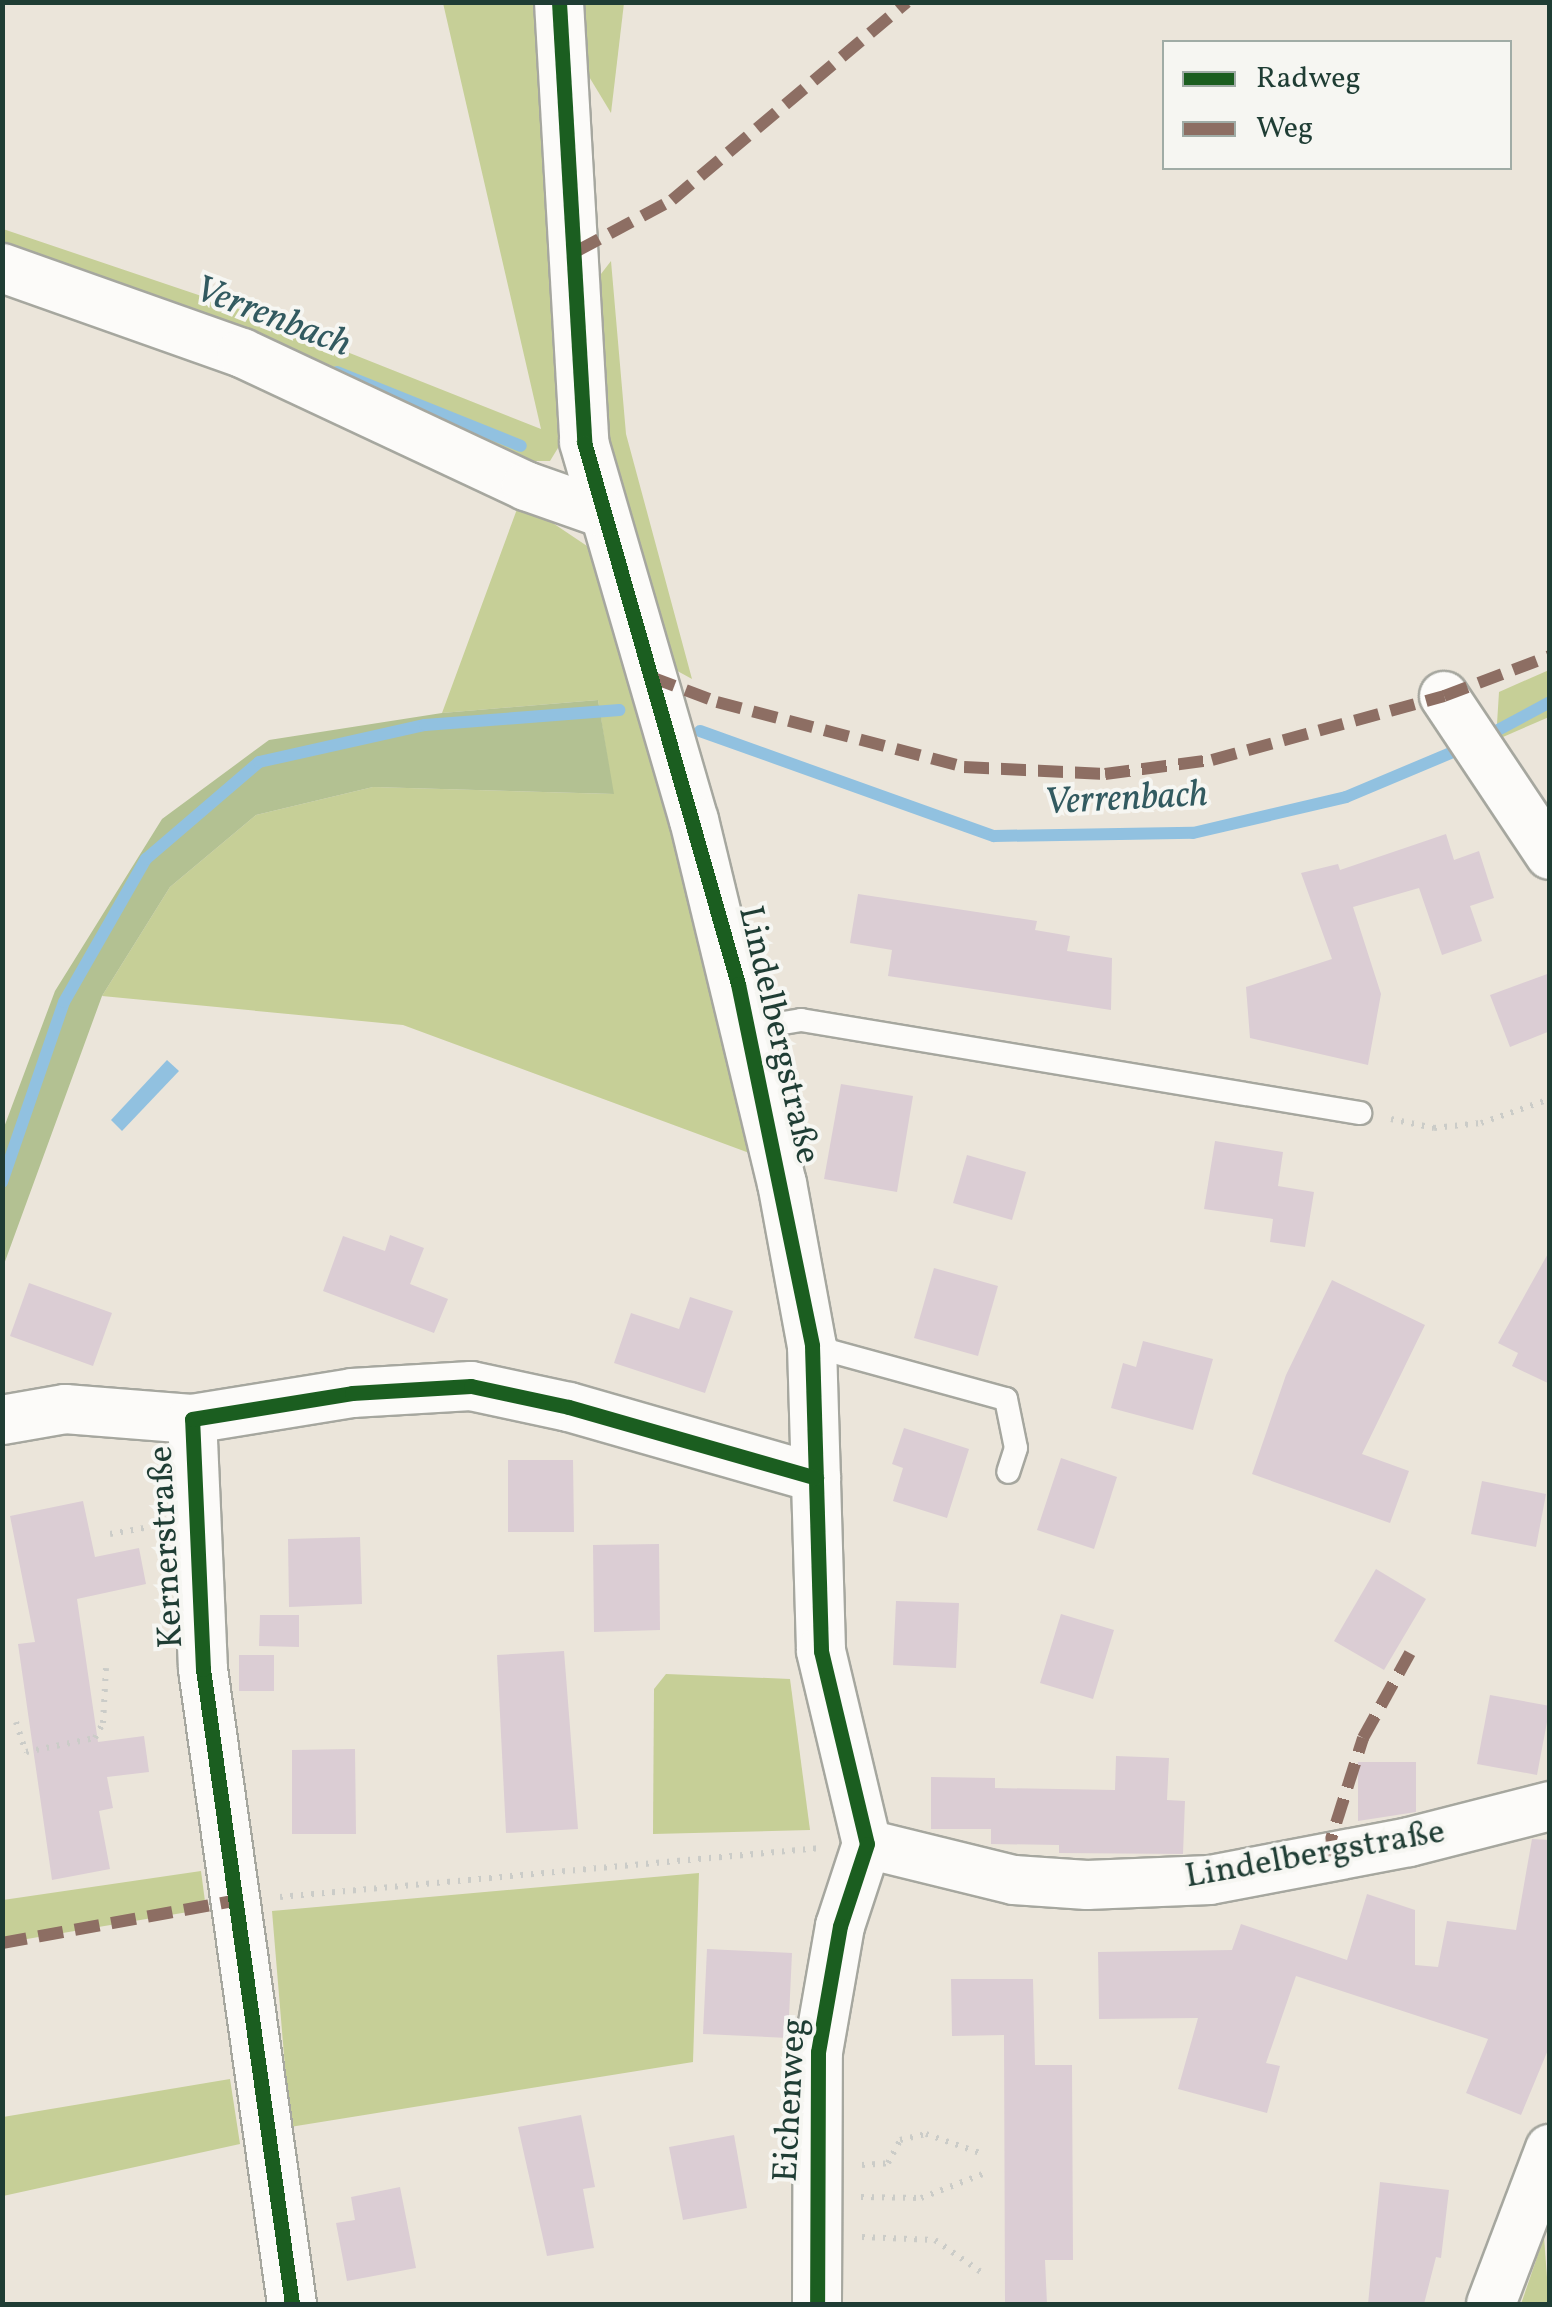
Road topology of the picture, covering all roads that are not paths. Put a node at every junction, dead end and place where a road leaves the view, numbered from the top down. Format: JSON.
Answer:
{"nodes":[{"id":1,"x":559,"y":2,"type":"edge"},
{"id":2,"x":2,"y":268,"type":"edge"},
{"id":3,"x":600,"y":512,"type":"junction"},
{"id":4,"x":1444,"y":696,"type":"dead end"},
{"id":5,"x":1550,"y":855,"type":"edge"},
{"id":6,"x":748,"y":1029,"type":"junction"},
{"id":7,"x":1360,"y":1113,"type":"road end"},
{"id":8,"x":812,"y":1346,"type":"junction"},
{"id":9,"x":192,"y":1419,"type":"junction"},
{"id":10,"x":2,"y":1420,"type":"edge"},
{"id":11,"x":1008,"y":1472,"type":"dead end"},
{"id":12,"x":816,"y":1478,"type":"junction"},
{"id":13,"x":1550,"y":1806,"type":"edge"},
{"id":14,"x":867,"y":1844,"type":"junction"},
{"id":15,"x":1550,"y":2149,"type":"edge"},
{"id":16,"x":292,"y":2304,"type":"edge"},
{"id":17,"x":817,"y":2304,"type":"edge"},
{"id":18,"x":1491,"y":2304,"type":"edge"}],
"edges":[{"from":1,"to":3,"type":"street","name":"Lindelbergstraße"},
{"from":2,"to":3,"type":"street"},
{"from":3,"to":6,"type":"street","name":"Lindelbergstraße"},
{"from":4,"to":5,"type":"street"},
{"from":6,"to":7,"type":"lane","name":"Lindelbergstraße"},
{"from":6,"to":8,"type":"street","name":"Lindelbergstraße"},
{"from":8,"to":11,"type":"lane"},
{"from":8,"to":12,"type":"street","name":"Lindelbergstraße"},
{"from":9,"to":10,"type":"street","name":"Kernerstraße"},
{"from":9,"to":12,"type":"street","name":"Kernerstraße"},
{"from":9,"to":16,"type":"street","name":"Kernerstraße"},
{"from":12,"to":14,"type":"street","name":"Lindelbergstraße"},
{"from":13,"to":14,"type":"street","name":"Lindelbergstraße"},
{"from":14,"to":17,"type":"street","name":"Eichenweg"},
{"from":15,"to":18,"type":"street"}]}
